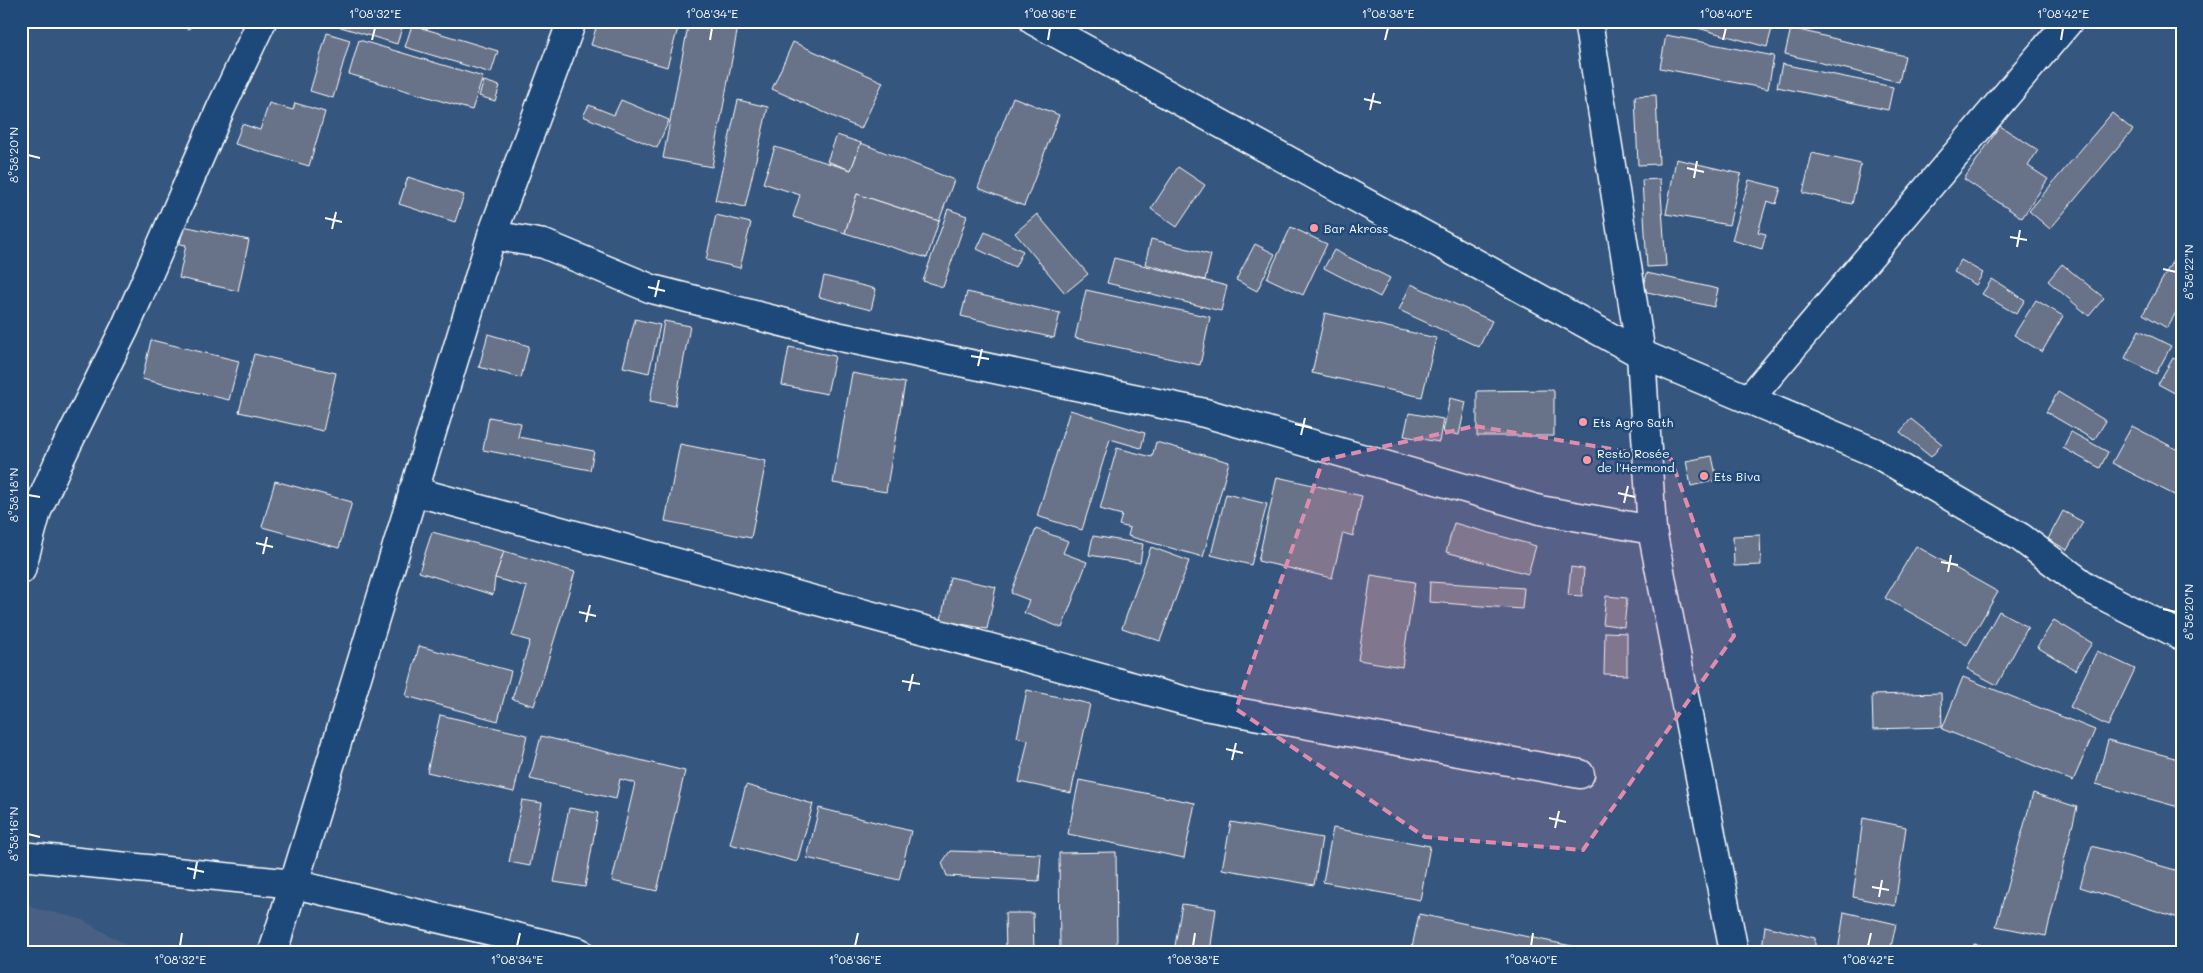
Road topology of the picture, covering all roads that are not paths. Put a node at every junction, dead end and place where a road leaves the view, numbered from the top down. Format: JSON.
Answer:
{"nodes":[{"id":1,"x":262,"y":21,"type":"edge"},
{"id":2,"x":572,"y":21,"type":"edge"},
{"id":3,"x":1034,"y":21,"type":"edge"},
{"id":4,"x":1588,"y":21,"type":"edge"},
{"id":5,"x":2069,"y":21,"type":"edge"},
{"id":6,"x":492,"y":235,"type":"junction"},
{"id":7,"x":1641,"y":354,"type":"junction"},
{"id":8,"x":1749,"y":400,"type":"junction"},
{"id":9,"x":414,"y":491,"type":"junction"},
{"id":10,"x":1652,"y":530,"type":"junction"},
{"id":11,"x":21,"y":570,"type":"edge"},
{"id":12,"x":2182,"y":636,"type":"edge"},
{"id":13,"x":1580,"y":774,"type":"dead end"},
{"id":14,"x":21,"y":856,"type":"edge"},
{"id":15,"x":294,"y":884,"type":"junction"},
{"id":16,"x":273,"y":952,"type":"edge"},
{"id":17,"x":580,"y":952,"type":"edge"},
{"id":18,"x":1734,"y":952,"type":"edge"}],
"edges":[{"from":1,"to":11,"type":"street"},
{"from":2,"to":6,"type":"street"},
{"from":3,"to":7,"type":"street"},
{"from":4,"to":7,"type":"street"},
{"from":5,"to":8,"type":"street"},
{"from":6,"to":9,"type":"street"},
{"from":6,"to":10,"type":"street"},
{"from":7,"to":8,"type":"street"},
{"from":7,"to":10,"type":"street"},
{"from":8,"to":12,"type":"street"},
{"from":9,"to":13,"type":"street"},
{"from":9,"to":15,"type":"street"},
{"from":10,"to":18,"type":"street"},
{"from":14,"to":15,"type":"street"},
{"from":15,"to":16,"type":"street"},
{"from":15,"to":17,"type":"street"}]}
